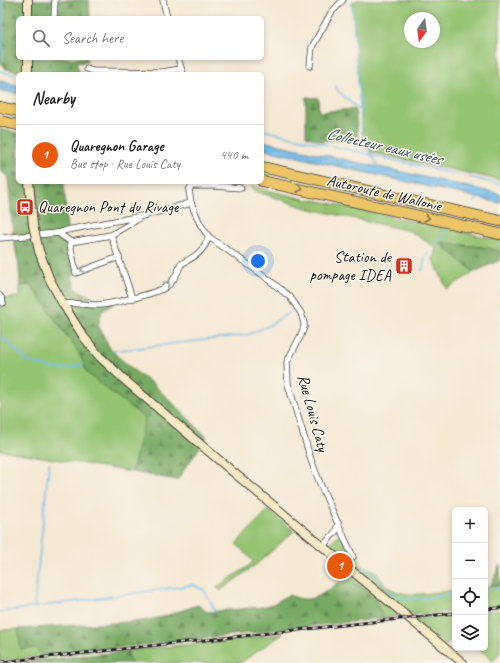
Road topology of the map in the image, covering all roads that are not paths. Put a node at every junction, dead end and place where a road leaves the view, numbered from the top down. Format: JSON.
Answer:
{"nodes":[{"id":1,"x":28,"y":0,"type":"edge"},
{"id":2,"x":55,"y":0,"type":"edge"},
{"id":3,"x":163,"y":0,"type":"edge"},
{"id":4,"x":343,"y":0,"type":"edge"},
{"id":5,"x":28,"y":16,"type":"edge"},
{"id":6,"x":54,"y":16,"type":"edge"},
{"id":7,"x":167,"y":16,"type":"edge"},
{"id":8,"x":28,"y":60,"type":"edge"},
{"id":9,"x":179,"y":60,"type":"edge"},
{"id":10,"x":310,"y":66,"type":"dead end"},
{"id":11,"x":87,"y":69,"type":"dead end"},
{"id":12,"x":28,"y":72,"type":"edge"},
{"id":13,"x":182,"y":72,"type":"edge"},
{"id":14,"x":0,"y":107,"type":"edge"},
{"id":15,"x":16,"y":111,"type":"edge"},
{"id":16,"x":0,"y":121,"type":"edge"},
{"id":17,"x":16,"y":125,"type":"edge"},
{"id":18,"x":264,"y":167,"type":"edge"},
{"id":19,"x":264,"y":181,"type":"edge"},
{"id":20,"x":29,"y":184,"type":"edge"},
{"id":21,"x":241,"y":188,"type":"dead end"},
{"id":22,"x":191,"y":203,"type":"junction"},
{"id":23,"x":142,"y":216,"type":"junction"},
{"id":24,"x":500,"y":220,"type":"edge"},
{"id":25,"x":58,"y":233,"type":"junction"},
{"id":26,"x":500,"y":234,"type":"edge"},
{"id":27,"x":111,"y":235,"type":"junction"},
{"id":28,"x":209,"y":237,"type":"junction"},
{"id":29,"x":0,"y":238,"type":"edge"},
{"id":30,"x":71,"y":243,"type":"junction"},
{"id":31,"x":119,"y":257,"type":"junction"},
{"id":32,"x":0,"y":296,"type":"edge"},
{"id":33,"x":132,"y":298,"type":"junction"},
{"id":34,"x":3,"y":303,"type":"dead end"},
{"id":35,"x":63,"y":304,"type":"junction"},
{"id":36,"x":338,"y":523,"type":"junction"},
{"id":37,"x":323,"y":546,"type":"junction"},
{"id":38,"x":353,"y":557,"type":"dead end"},
{"id":39,"x":463,"y":663,"type":"edge"}],
"edges":[{"from":1,"to":5,"type":"main road"},
{"from":2,"to":6,"type":"street"},
{"from":3,"to":7,"type":"street"},
{"from":4,"to":10,"type":"street"},
{"from":8,"to":12,"type":"main road"},
{"from":9,"to":13,"type":"street"},
{"from":11,"to":13,"type":"street"},
{"from":14,"to":15,"type":"highway"},
{"from":16,"to":17,"type":"highway"},
{"from":18,"to":24,"type":"highway","name":"Autoroute de Wallonie"},
{"from":19,"to":26,"type":"highway","name":"Autoroute de Wallonie","one_way":true},
{"from":20,"to":35,"type":"main road","bridge":true},
{"from":21,"to":22,"type":"street","name":"Rue Louis Caty"},
{"from":22,"to":23,"type":"street"},
{"from":22,"to":28,"type":"street","name":"Rue Louis Caty"},
{"from":23,"to":25,"type":"street"},
{"from":23,"to":27,"type":"street"},
{"from":25,"to":29,"type":"street"},
{"from":25,"to":30,"type":"street"},
{"from":27,"to":30,"type":"street"},
{"from":27,"to":31,"type":"street"},
{"from":33,"to":28,"type":"street","one_way":true},
{"from":28,"to":36,"type":"street","name":"Rue Louis Caty"},
{"from":31,"to":30,"type":"street","one_way":true},
{"from":31,"to":33,"type":"street"},
{"from":32,"to":34,"type":"street"},
{"from":33,"to":35,"type":"street"},
{"from":35,"to":37,"type":"main road"},
{"from":36,"to":37,"type":"street"},
{"from":36,"to":38,"type":"street","name":"Rue Louis Caty"},
{"from":37,"to":39,"type":"main road"}]}
